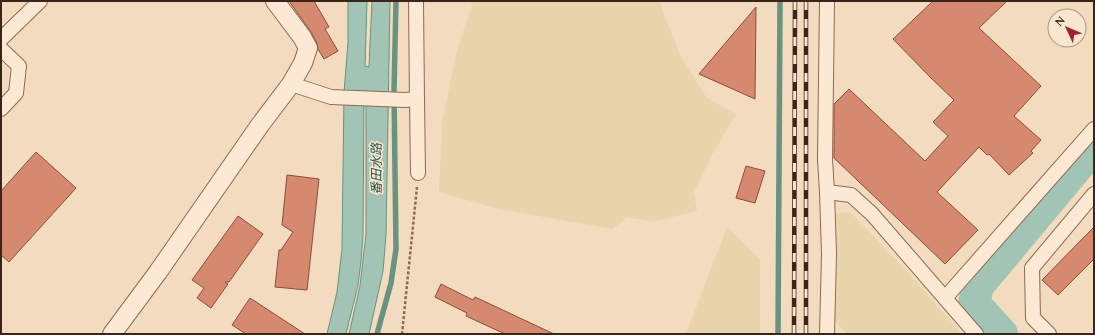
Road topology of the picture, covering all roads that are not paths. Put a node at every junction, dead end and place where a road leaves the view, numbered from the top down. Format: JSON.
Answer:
{"nodes":[{"id":1,"x":40,"y":1,"type":"edge"},
{"id":2,"x":275,"y":1,"type":"edge"},
{"id":3,"x":416,"y":1,"type":"edge"},
{"id":4,"x":827,"y":1,"type":"edge"},
{"id":5,"x":1,"y":39,"type":"edge"},
{"id":6,"x":1,"y":49,"type":"edge"},
{"id":7,"x":291,"y":84,"type":"junction"},
{"id":8,"x":411,"y":100,"type":"junction"},
{"id":9,"x":1,"y":109,"type":"edge"},
{"id":10,"x":1094,"y":129,"type":"edge"},
{"id":11,"x":418,"y":173,"type":"road end"},
{"id":12,"x":827,"y":192,"type":"junction"},
{"id":13,"x":1094,"y":194,"type":"edge"},
{"id":14,"x":945,"y":298,"type":"junction"},
{"id":15,"x":112,"y":334,"type":"edge"},
{"id":16,"x":828,"y":334,"type":"edge"},
{"id":17,"x":976,"y":334,"type":"edge"},
{"id":18,"x":1049,"y":334,"type":"edge"}],
"edges":[{"from":1,"to":5,"type":"street"},
{"from":2,"to":7,"type":"street"},
{"from":3,"to":8,"type":"street"},
{"from":4,"to":12,"type":"street"},
{"from":6,"to":9,"type":"street"},
{"from":7,"to":8,"type":"street"},
{"from":7,"to":15,"type":"street"},
{"from":8,"to":11,"type":"street"},
{"from":10,"to":14,"type":"street"},
{"from":12,"to":14,"type":"street"},
{"from":12,"to":16,"type":"street"},
{"from":13,"to":18,"type":"street"},
{"from":14,"to":17,"type":"street"}]}
